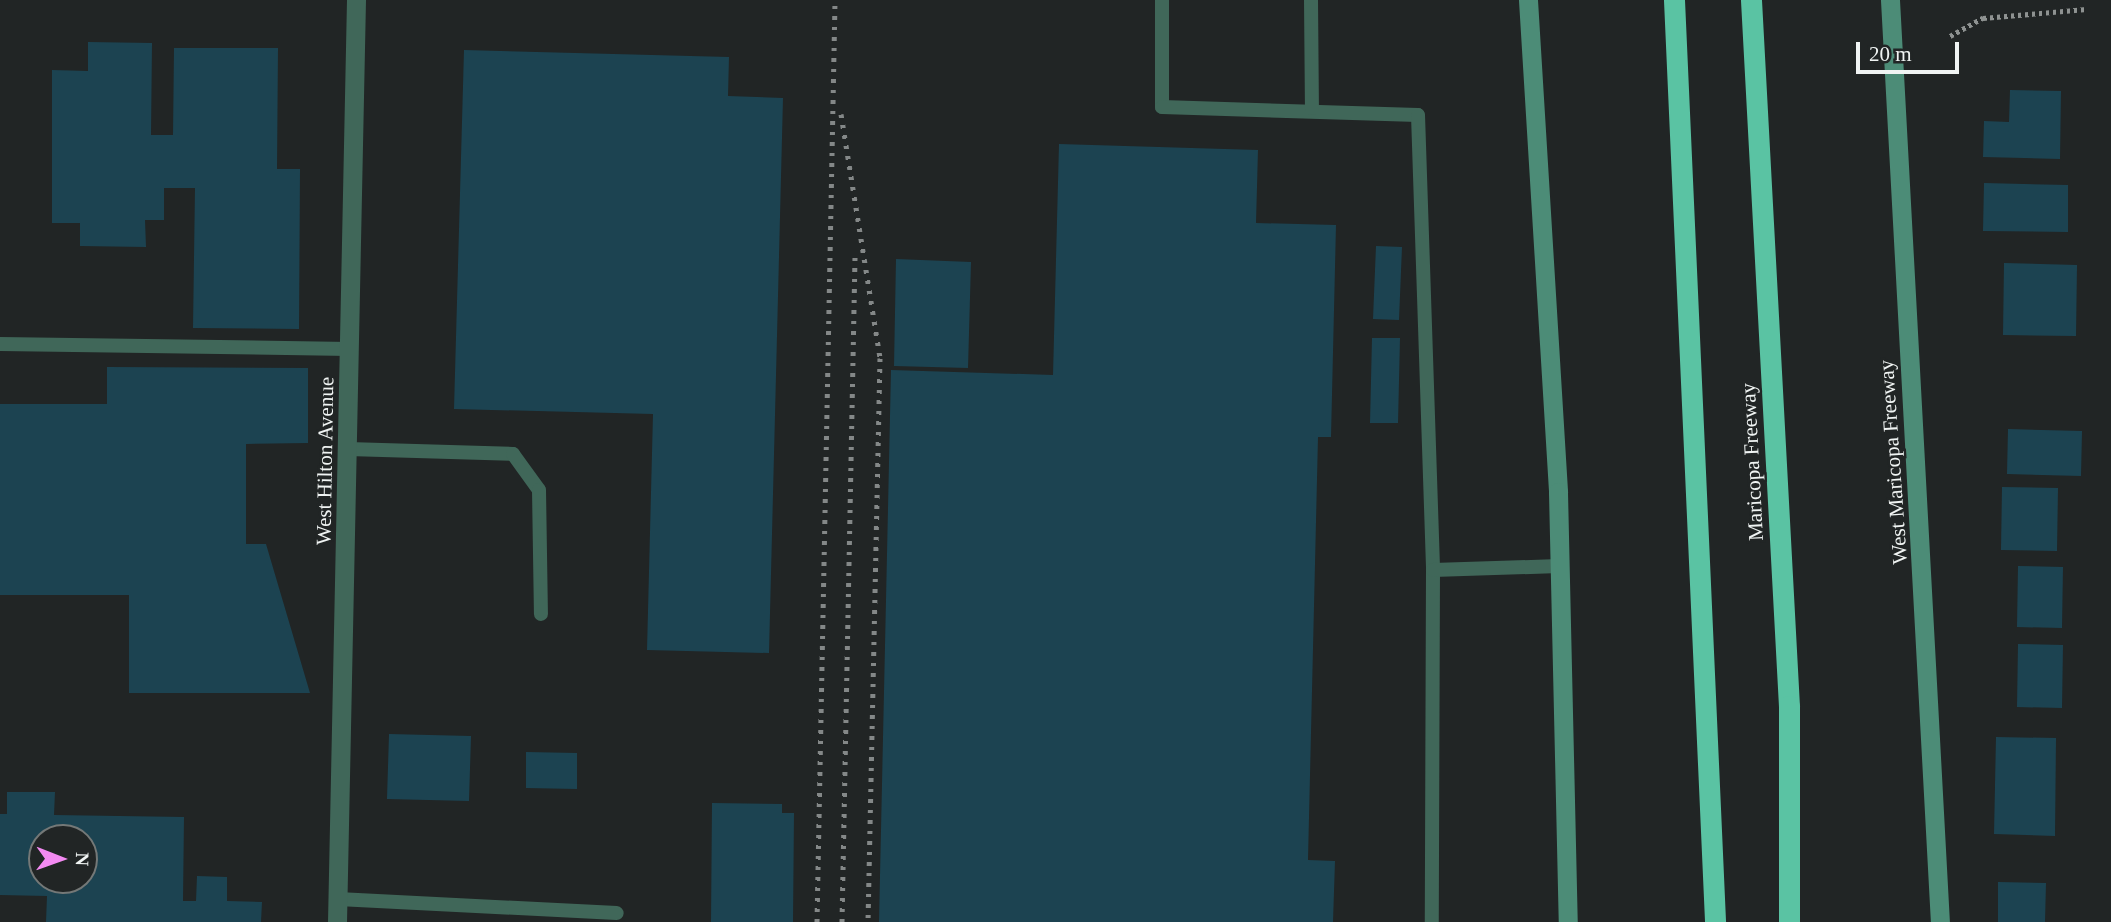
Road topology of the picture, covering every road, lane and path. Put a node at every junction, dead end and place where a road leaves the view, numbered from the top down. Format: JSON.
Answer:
{"nodes":[{"id":1,"x":356,"y":0,"type":"edge"},
{"id":2,"x":1162,"y":0,"type":"edge"},
{"id":3,"x":1311,"y":0,"type":"edge"},
{"id":4,"x":1528,"y":0,"type":"edge"},
{"id":5,"x":1674,"y":0,"type":"edge"},
{"id":6,"x":1751,"y":0,"type":"edge"},
{"id":7,"x":1890,"y":0,"type":"edge"},
{"id":8,"x":2087,"y":9,"type":"dead end"},
{"id":9,"x":1950,"y":36,"type":"dead end"},
{"id":10,"x":1312,"y":108,"type":"junction"},
{"id":11,"x":0,"y":344,"type":"edge"},
{"id":12,"x":350,"y":349,"type":"junction"},
{"id":13,"x":348,"y":449,"type":"junction"},
{"id":14,"x":1559,"y":566,"type":"junction"},
{"id":15,"x":1433,"y":570,"type":"junction"},
{"id":16,"x":541,"y":614,"type":"dead end"},
{"id":17,"x":338,"y":899,"type":"junction"},
{"id":18,"x":617,"y":913,"type":"dead end"},
{"id":19,"x":337,"y":922,"type":"edge"},
{"id":20,"x":1433,"y":922,"type":"edge"},
{"id":21,"x":1568,"y":922,"type":"edge"},
{"id":22,"x":1714,"y":922,"type":"edge"},
{"id":23,"x":1789,"y":922,"type":"edge"},
{"id":24,"x":1940,"y":922,"type":"edge"}],
"edges":[{"from":1,"to":12,"type":"street","name":"West Hilton Avenue"},
{"from":2,"to":10,"type":"lane"},
{"from":3,"to":10,"type":"lane"},
{"from":4,"to":14,"type":"main road"},
{"from":5,"to":22,"type":"highway"},
{"from":6,"to":23,"type":"highway","name":"Maricopa Freeway"},
{"from":7,"to":24,"type":"main road","name":"West Maricopa Freeway"},
{"from":8,"to":9,"type":"path"},
{"from":10,"to":15,"type":"lane"},
{"from":11,"to":12,"type":"lane"},
{"from":12,"to":13,"type":"street","name":"West Hilton Avenue"},
{"from":13,"to":16,"type":"lane"},
{"from":13,"to":17,"type":"street","name":"West Hilton Avenue"},
{"from":14,"to":15,"type":"lane"},
{"from":14,"to":21,"type":"main road"},
{"from":15,"to":20,"type":"lane"},
{"from":17,"to":18,"type":"lane"},
{"from":17,"to":19,"type":"street","name":"West Hilton Avenue"}]}
